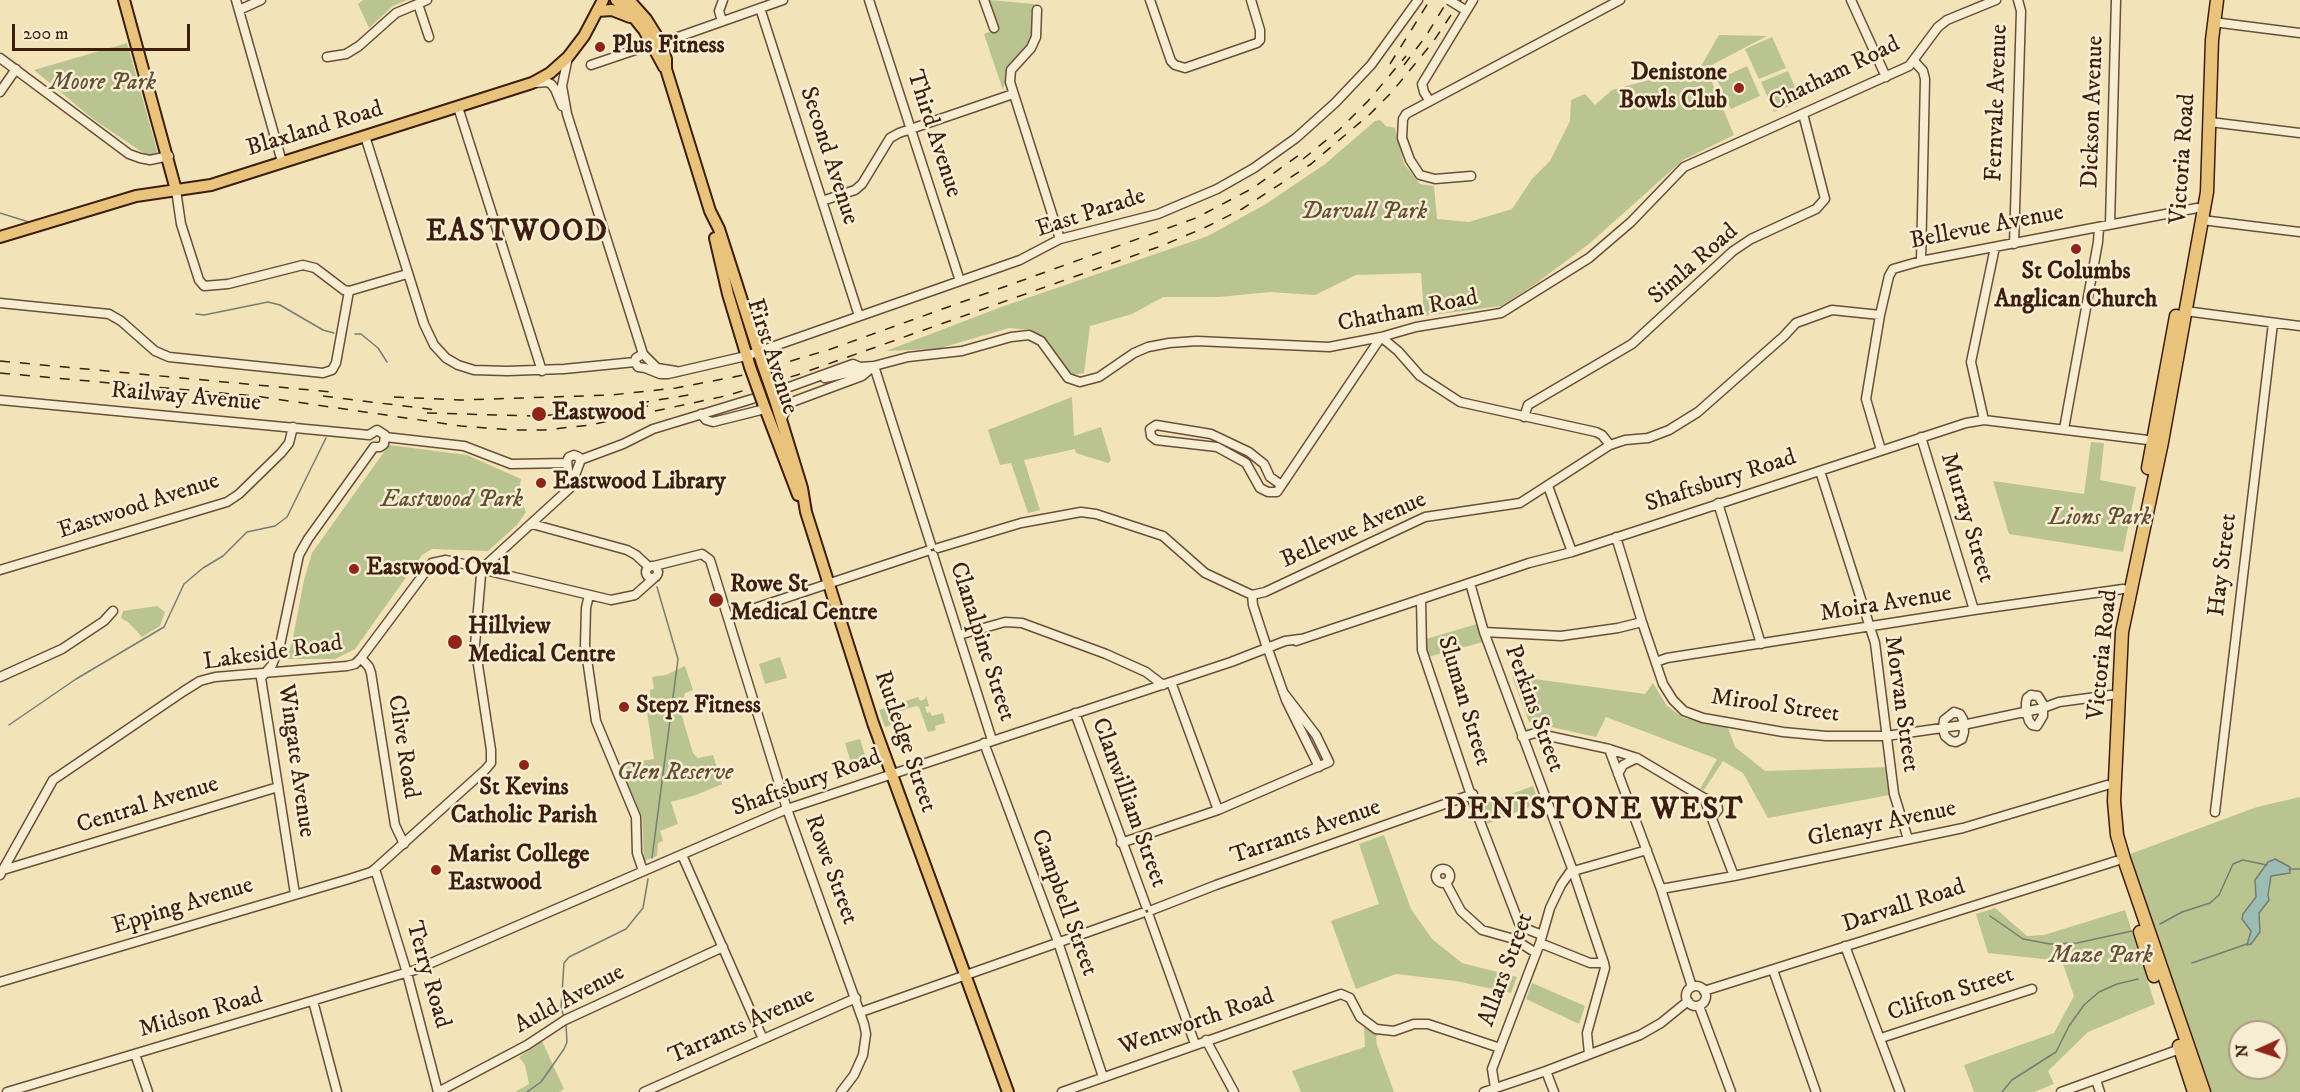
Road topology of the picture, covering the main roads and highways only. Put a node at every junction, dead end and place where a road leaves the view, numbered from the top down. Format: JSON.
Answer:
{"nodes":[{"id":1,"x":124,"y":0,"type":"edge"},
{"id":2,"x":603,"y":0,"type":"edge"},
{"id":3,"x":616,"y":0,"type":"edge"},
{"id":4,"x":629,"y":0,"type":"edge"},
{"id":5,"x":2209,"y":0,"type":"edge"},
{"id":6,"x":2217,"y":0,"type":"edge"},
{"id":7,"x":597,"y":12,"type":"junction"},
{"id":8,"x":636,"y":20,"type":"junction"},
{"id":9,"x":657,"y":43,"type":"junction"},
{"id":10,"x":177,"y":190,"type":"junction"},
{"id":11,"x":710,"y":211,"type":"junction"},
{"id":12,"x":2200,"y":214,"type":"junction"},
{"id":13,"x":0,"y":237,"type":"edge"},
{"id":14,"x":776,"y":396,"type":"junction"},
{"id":15,"x":760,"y":404,"type":"junction"},
{"id":16,"x":2158,"y":442,"type":"junction"},
{"id":17,"x":806,"y":512,"type":"junction"},
{"id":18,"x":1008,"y":1092,"type":"edge"},
{"id":19,"x":2194,"y":1092,"type":"edge"},
{"id":20,"x":2204,"y":1092,"type":"edge"}],
"edges":[{"from":1,"to":10,"type":"main road"},
{"from":2,"to":7,"type":"main road","name":"Blaxland Road"},
{"from":3,"to":8,"type":"main road","name":"First Avenue"},
{"from":4,"to":9,"type":"main road","name":"First Avenue"},
{"from":5,"to":12,"type":"highway","name":"Victoria Road"},
{"from":6,"to":12,"type":"highway","name":"Victoria Road"},
{"from":7,"to":8,"type":"main road"},
{"from":7,"to":10,"type":"main road","name":"Blaxland Road"},
{"from":8,"to":9,"type":"main road","name":"First Avenue"},
{"from":9,"to":11,"type":"main road","name":"First Avenue"},
{"from":10,"to":13,"type":"main road","name":"Blaxland Road"},
{"from":11,"to":14,"type":"main road","name":"First Avenue","bridge":true},
{"from":11,"to":15,"type":"main road","name":"First Avenue","bridge":true},
{"from":12,"to":16,"type":"highway","name":"Victoria Road"},
{"from":14,"to":15,"type":"main road"},
{"from":14,"to":17,"type":"main road","name":"Rutledge Street"},
{"from":15,"to":17,"type":"main road","name":"First Avenue"},
{"from":16,"to":19,"type":"highway","name":"Victoria Road"},
{"from":16,"to":20,"type":"highway","name":"Victoria Road"},
{"from":17,"to":18,"type":"main road","name":"Rutledge Street"}]}
